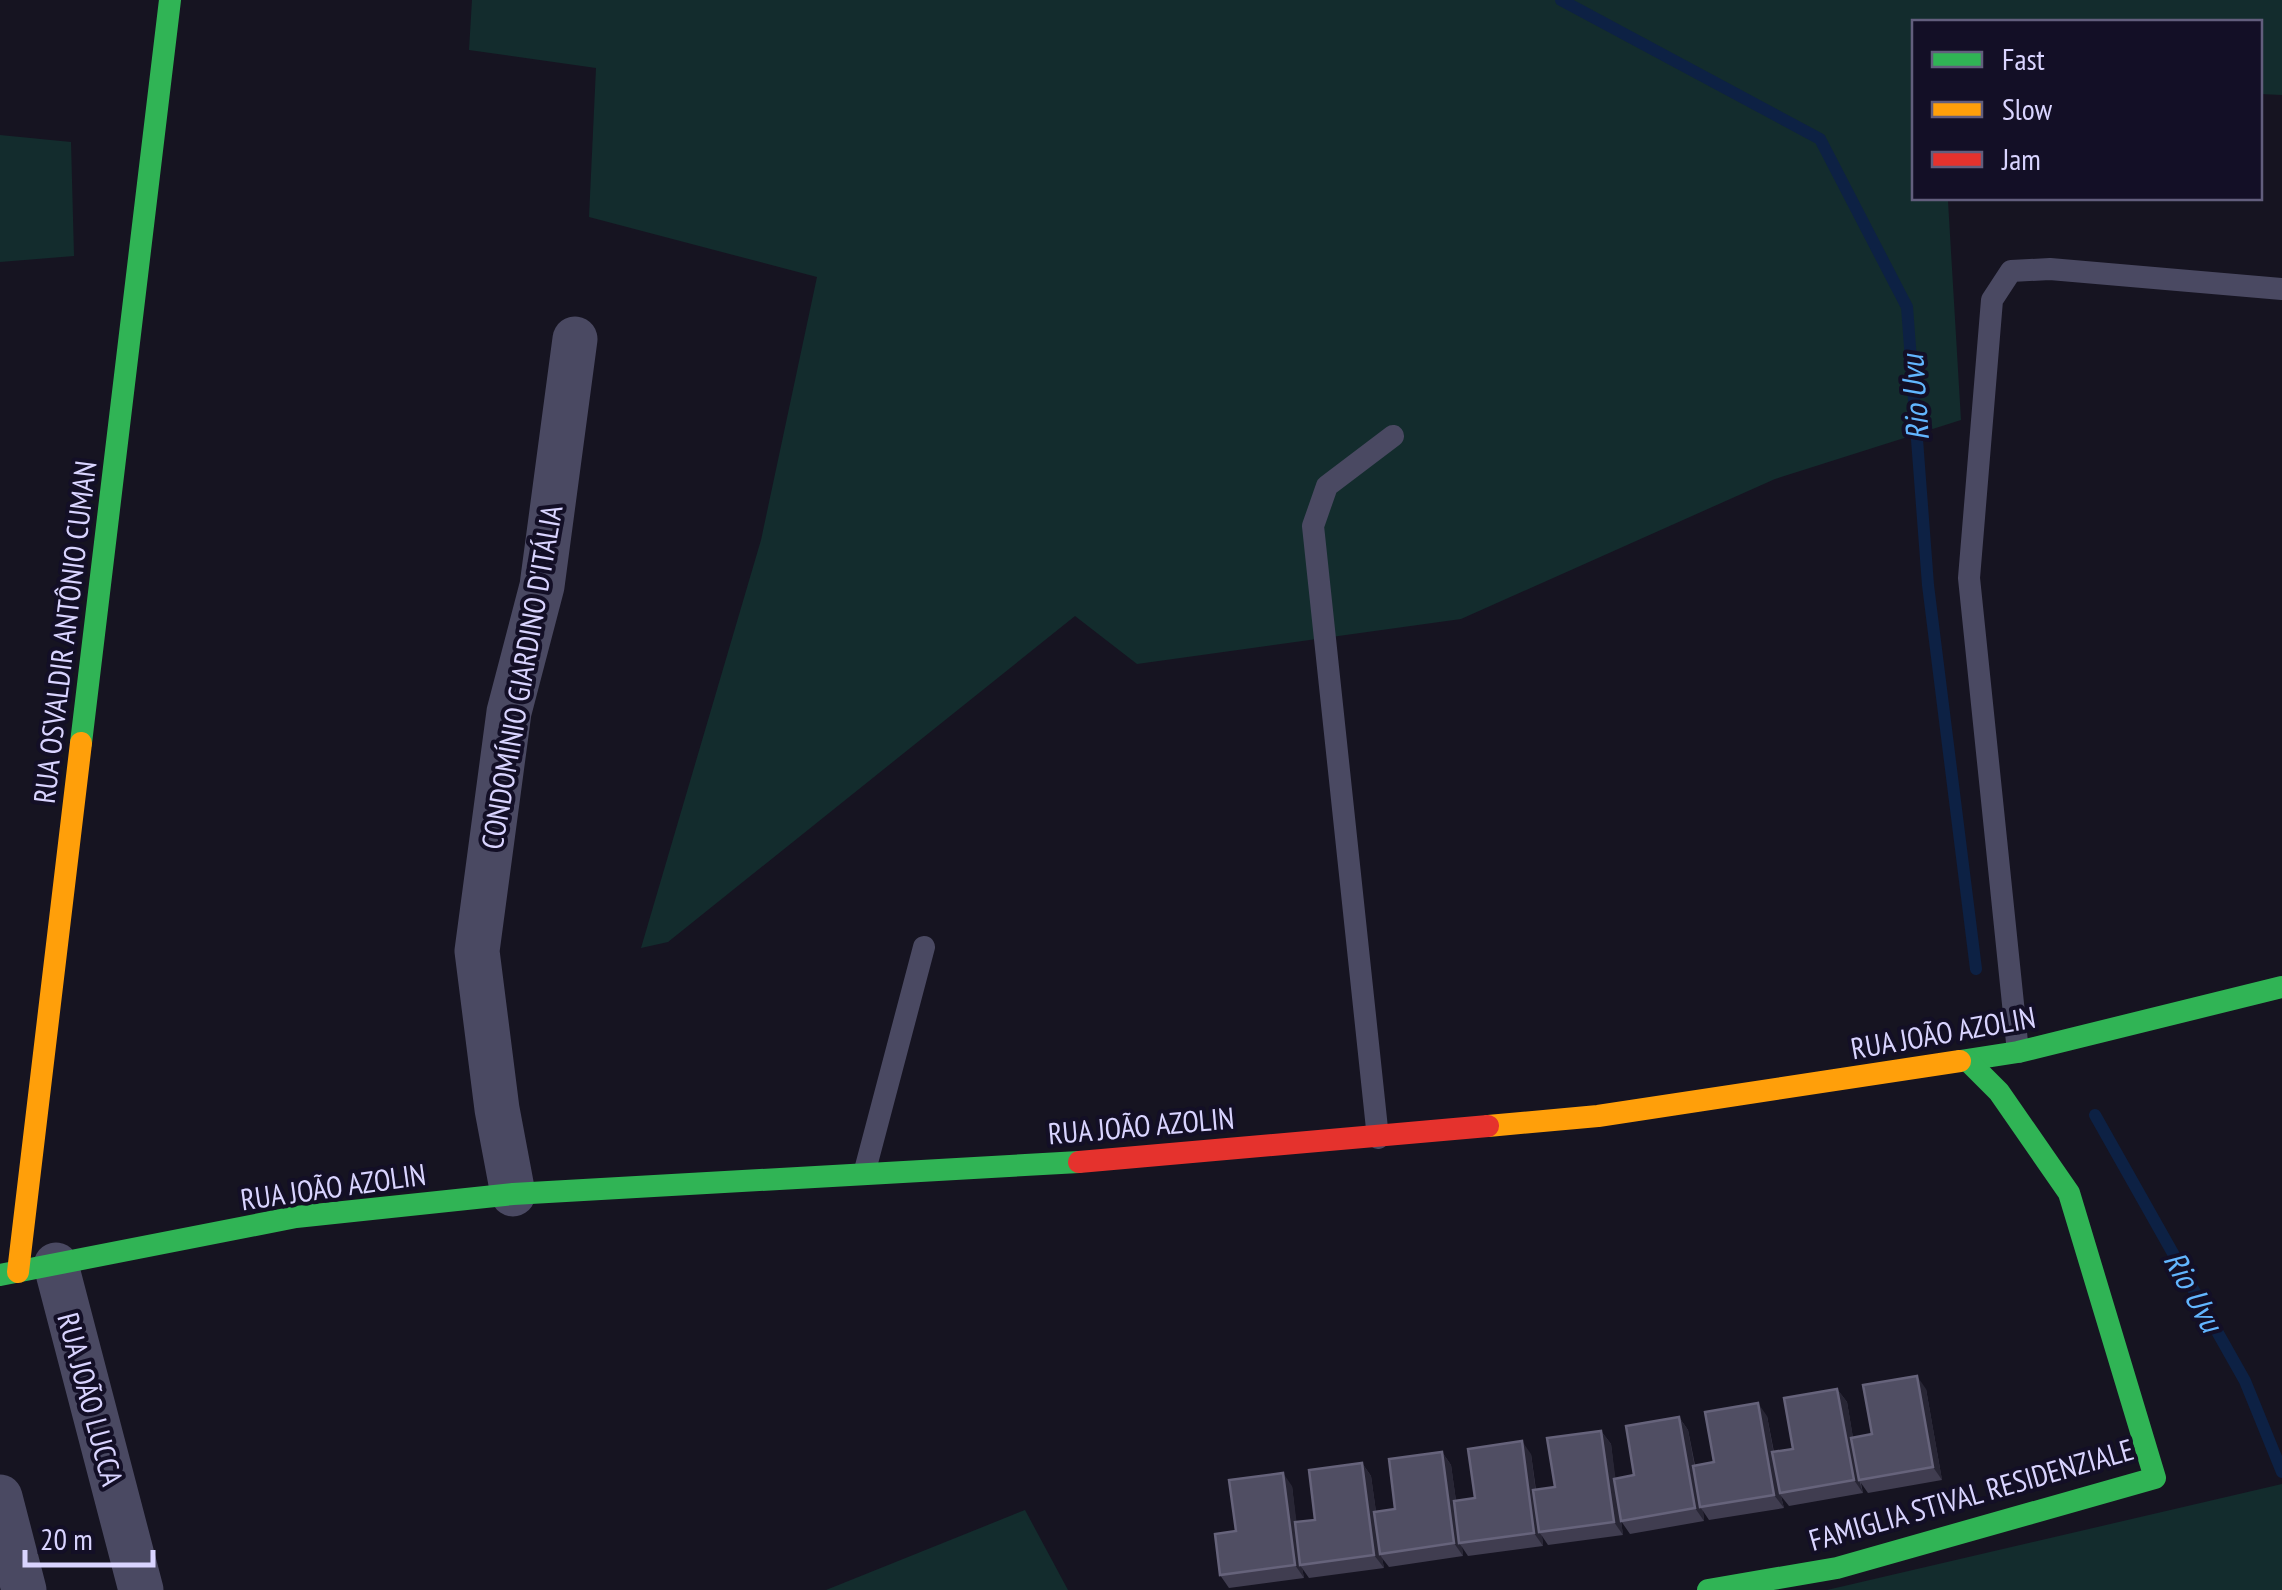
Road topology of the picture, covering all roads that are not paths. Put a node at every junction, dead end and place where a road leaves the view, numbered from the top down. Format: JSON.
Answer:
{"nodes":[{"id":1,"x":170,"y":0,"type":"edge"},
{"id":2,"x":2282,"y":289,"type":"edge"},
{"id":3,"x":574,"y":338,"type":"dead end"},
{"id":4,"x":1392,"y":436,"type":"dead end"},
{"id":5,"x":924,"y":948,"type":"dead end"},
{"id":6,"x":2282,"y":987,"type":"edge"},
{"id":7,"x":2018,"y":1052,"type":"junction"},
{"id":8,"x":1968,"y":1062,"type":"junction"},
{"id":9,"x":1378,"y":1138,"type":"junction"},
{"id":10,"x":864,"y":1174,"type":"junction"},
{"id":11,"x":514,"y":1194,"type":"junction"},
{"id":12,"x":24,"y":1271,"type":"edge"},
{"id":13,"x":2,"y":1512,"type":"edge"},
{"id":14,"x":24,"y":1590,"type":"edge"},
{"id":15,"x":140,"y":1590,"type":"edge"},
{"id":16,"x":1708,"y":1590,"type":"edge"}],
"edges":[{"from":1,"to":12,"type":"street","name":"RUA OSVALDIR ANTÔNIO CUMAN"},
{"from":2,"to":7,"type":"lane"},
{"from":3,"to":11,"type":"street","name":"CONDOMÍNIO GIARDINO D'ITÁLIA"},
{"from":4,"to":9,"type":"lane"},
{"from":5,"to":10,"type":"lane"},
{"from":6,"to":7,"type":"street","name":"RUA JOÃO AZOLIN"},
{"from":7,"to":8,"type":"street","name":"RUA JOÃO AZOLIN"},
{"from":8,"to":9,"type":"street","name":"RUA JOÃO AZOLIN"},
{"from":8,"to":16,"type":"street","name":"FAMIGLIA STIVAL RESIDENZIALE"},
{"from":9,"to":10,"type":"street","name":"RUA JOÃO AZOLIN"},
{"from":10,"to":11,"type":"street","name":"RUA JOÃO AZOLIN"},
{"from":11,"to":12,"type":"street","name":"RUA JOÃO AZOLIN"},
{"from":12,"to":15,"type":"street","name":"RUA JOÃO LUCCA"},
{"from":13,"to":14,"type":"street"}]}
